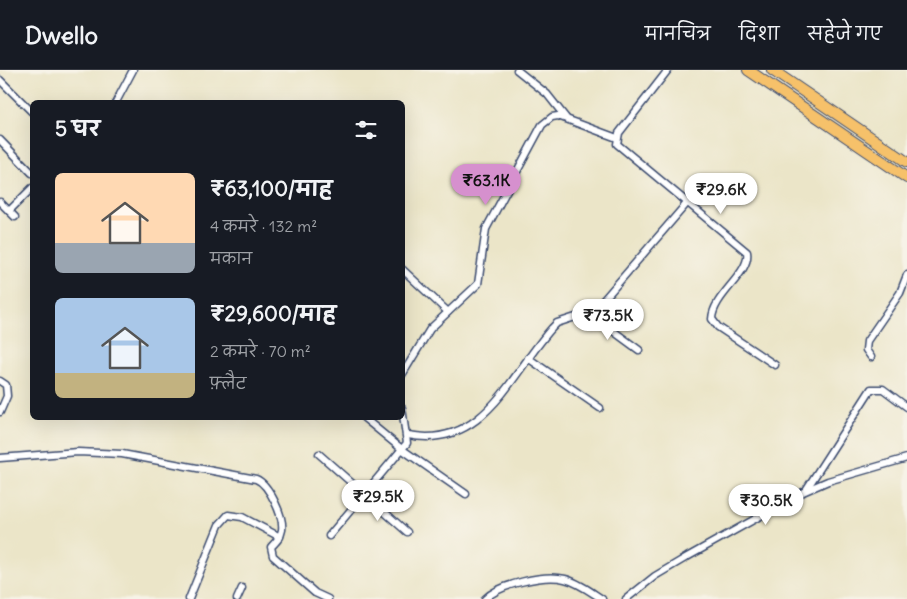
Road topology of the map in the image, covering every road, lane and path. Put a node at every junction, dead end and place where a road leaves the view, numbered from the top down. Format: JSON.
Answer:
{"nodes":[{"id":1,"x":133,"y":70,"type":"edge"},
{"id":2,"x":517,"y":70,"type":"edge"},
{"id":3,"x":668,"y":70,"type":"edge"},
{"id":4,"x":748,"y":70,"type":"edge"},
{"id":5,"x":772,"y":70,"type":"edge"},
{"id":6,"x":0,"y":80,"type":"edge"},
{"id":7,"x":117,"y":100,"type":"edge"},
{"id":8,"x":30,"y":110,"type":"edge"},
{"id":9,"x":566,"y":118,"type":"junction"},
{"id":10,"x":617,"y":138,"type":"junction"},
{"id":11,"x":0,"y":140,"type":"edge"},
{"id":12,"x":907,"y":162,"type":"edge"},
{"id":13,"x":30,"y":171,"type":"edge"},
{"id":14,"x":907,"y":178,"type":"edge"},
{"id":15,"x":30,"y":190,"type":"edge"},
{"id":16,"x":0,"y":202,"type":"edge"},
{"id":17,"x":688,"y":202,"type":"junction"},
{"id":18,"x":9,"y":211,"type":"junction"},
{"id":19,"x":15,"y":216,"type":"dead end"},
{"id":20,"x":405,"y":272,"type":"edge"},
{"id":21,"x":907,"y":275,"type":"edge"},
{"id":22,"x":448,"y":312,"type":"junction"},
{"id":23,"x":590,"y":314,"type":"junction"},
{"id":24,"x":639,"y":350,"type":"dead end"},
{"id":25,"x":871,"y":357,"type":"dead end"},
{"id":26,"x":528,"y":358,"type":"junction"},
{"id":27,"x":775,"y":365,"type":"dead end"},
{"id":28,"x":405,"y":367,"type":"edge"},
{"id":29,"x":0,"y":381,"type":"edge"},
{"id":30,"x":907,"y":407,"type":"edge"},
{"id":31,"x":600,"y":408,"type":"dead end"},
{"id":32,"x":0,"y":412,"type":"edge"},
{"id":33,"x":366,"y":420,"type":"edge"},
{"id":34,"x":405,"y":420,"type":"edge"},
{"id":35,"x":408,"y":435,"type":"junction"},
{"id":36,"x":403,"y":450,"type":"junction"},
{"id":37,"x":318,"y":454,"type":"dead end"},
{"id":38,"x":0,"y":458,"type":"edge"},
{"id":39,"x":907,"y":458,"type":"edge"},
{"id":40,"x":805,"y":491,"type":"junction"},
{"id":41,"x":466,"y":494,"type":"dead end"},
{"id":42,"x":364,"y":496,"type":"junction"},
{"id":43,"x":407,"y":532,"type":"dead end"},
{"id":44,"x":328,"y":536,"type":"dead end"},
{"id":45,"x":280,"y":537,"type":"junction"},
{"id":46,"x":242,"y":588,"type":"dead end"},
{"id":47,"x":323,"y":598,"type":"edge"},
{"id":48,"x":188,"y":599,"type":"edge"},
{"id":49,"x":237,"y":599,"type":"edge"},
{"id":50,"x":485,"y":599,"type":"edge"},
{"id":51,"x":602,"y":599,"type":"edge"},
{"id":52,"x":626,"y":599,"type":"edge"}],
"edges":[{"from":1,"to":7,"type":"street"},
{"from":2,"to":9,"type":"street"},
{"from":3,"to":10,"type":"street"},
{"from":4,"to":14,"type":"main road"},
{"from":5,"to":12,"type":"main road"},
{"from":6,"to":8,"type":"street"},
{"from":9,"to":10,"type":"street"},
{"from":9,"to":22,"type":"street"},
{"from":10,"to":17,"type":"street"},
{"from":11,"to":13,"type":"street"},
{"from":15,"to":18,"type":"street"},
{"from":16,"to":18,"type":"street"},
{"from":17,"to":23,"type":"street"},
{"from":17,"to":27,"type":"street"},
{"from":18,"to":19,"type":"street"},
{"from":20,"to":22,"type":"street"},
{"from":21,"to":25,"type":"street"},
{"from":22,"to":28,"type":"street"},
{"from":23,"to":24,"type":"street"},
{"from":23,"to":26,"type":"street"},
{"from":26,"to":31,"type":"street"},
{"from":26,"to":35,"type":"street"},
{"from":29,"to":32,"type":"street"},
{"from":30,"to":40,"type":"street"},
{"from":33,"to":36,"type":"street"},
{"from":34,"to":35,"type":"street"},
{"from":35,"to":36,"type":"street"},
{"from":36,"to":41,"type":"street"},
{"from":36,"to":42,"type":"street"},
{"from":37,"to":42,"type":"street"},
{"from":38,"to":45,"type":"street"},
{"from":39,"to":40,"type":"street"},
{"from":40,"to":52,"type":"street"},
{"from":42,"to":43,"type":"street"},
{"from":42,"to":44,"type":"street"},
{"from":45,"to":47,"type":"street"},
{"from":45,"to":48,"type":"street"},
{"from":46,"to":49,"type":"street"},
{"from":50,"to":51,"type":"street"}]}
